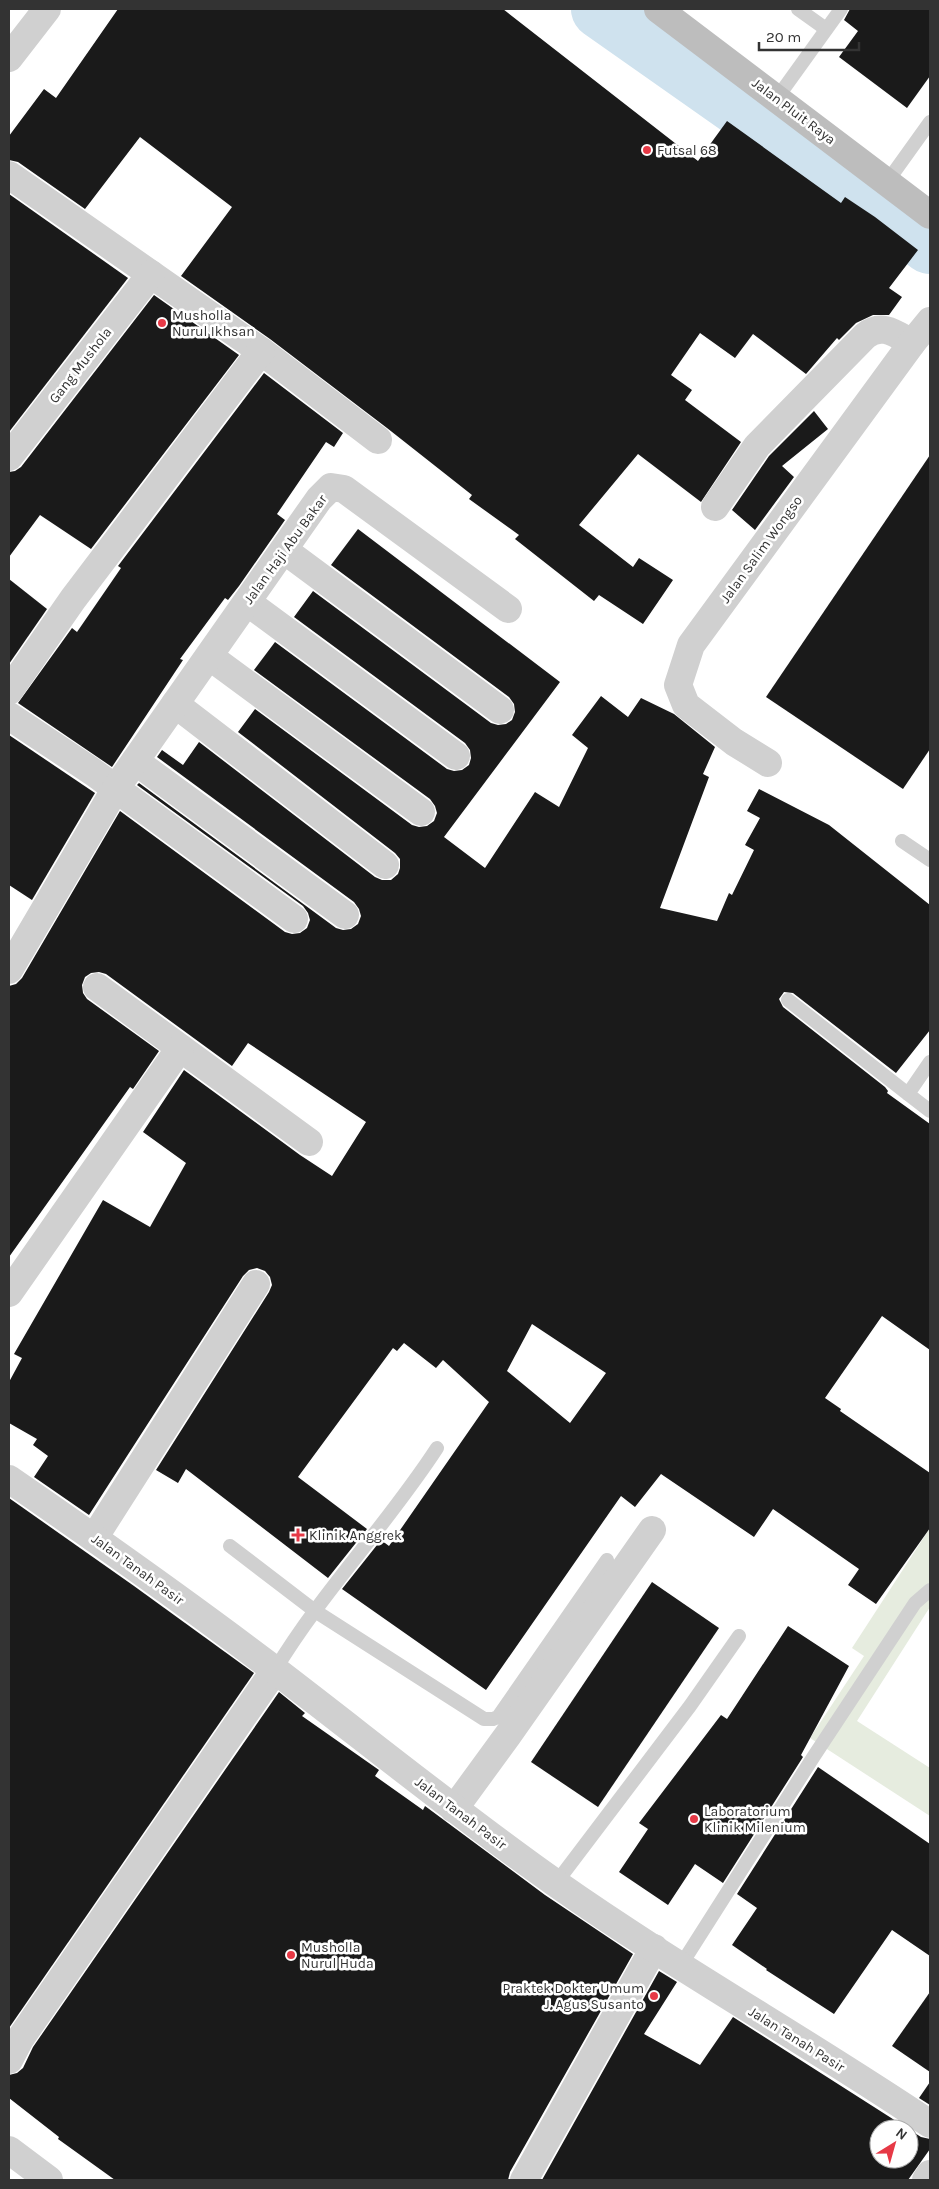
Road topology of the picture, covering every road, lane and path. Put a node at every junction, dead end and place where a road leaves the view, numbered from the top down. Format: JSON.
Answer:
{"nodes":[{"id":1,"x":47,"y":9,"type":"edge"},
{"id":2,"x":658,"y":9,"type":"edge"},
{"id":3,"x":798,"y":9,"type":"edge"},
{"id":4,"x":841,"y":9,"type":"edge"},
{"id":5,"x":826,"y":29,"type":"junction"},
{"id":6,"x":9,"y":58,"type":"edge"},
{"id":7,"x":777,"y":98,"type":"junction"},
{"id":8,"x":930,"y":122,"type":"edge"},
{"id":9,"x":9,"y":176,"type":"edge"},
{"id":10,"x":888,"y":182,"type":"junction"},
{"id":11,"x":930,"y":215,"type":"edge"},
{"id":12,"x":151,"y":274,"type":"junction"},
{"id":13,"x":930,"y":321,"type":"edge"},
{"id":14,"x":912,"y":344,"type":"junction"},
{"id":15,"x":261,"y":351,"type":"junction"},
{"id":16,"x":378,"y":440,"type":"dead end"},
{"id":17,"x":9,"y":457,"type":"edge"},
{"id":18,"x":715,"y":507,"type":"dead end"},
{"id":19,"x":284,"y":550,"type":"junction"},
{"id":20,"x":247,"y":602,"type":"junction"},
{"id":21,"x":508,"y":609,"type":"dead end"},
{"id":22,"x":208,"y":656,"type":"junction"},
{"id":23,"x":9,"y":691,"type":"edge"},
{"id":24,"x":175,"y":704,"type":"junction"},
{"id":25,"x":500,"y":710,"type":"dead end"},
{"id":26,"x":9,"y":716,"type":"edge"},
{"id":27,"x":456,"y":756,"type":"dead end"},
{"id":28,"x":135,"y":762,"type":"junction"},
{"id":29,"x":768,"y":763,"type":"dead end"},
{"id":30,"x":116,"y":788,"type":"junction"},
{"id":31,"x":421,"y":812,"type":"dead end"},
{"id":32,"x":902,"y":841,"type":"dead end"},
{"id":33,"x":930,"y":860,"type":"edge"},
{"id":34,"x":386,"y":865,"type":"dead end"},
{"id":35,"x":345,"y":915,"type":"dead end"},
{"id":36,"x":294,"y":920,"type":"dead end"},
{"id":37,"x":9,"y":970,"type":"edge"},
{"id":38,"x":97,"y":987,"type":"dead end"},
{"id":39,"x":788,"y":1000,"type":"dead end"},
{"id":40,"x":180,"y":1048,"type":"junction"},
{"id":41,"x":930,"y":1062,"type":"edge"},
{"id":42,"x":908,"y":1094,"type":"junction"},
{"id":43,"x":930,"y":1111,"type":"edge"},
{"id":44,"x":309,"y":1142,"type":"dead end"},
{"id":45,"x":256,"y":1284,"type":"dead end"},
{"id":46,"x":9,"y":1292,"type":"edge"},
{"id":47,"x":437,"y":1448,"type":"dead end"},
{"id":48,"x":9,"y":1479,"type":"edge"},
{"id":49,"x":652,"y":1530,"type":"dead end"},
{"id":50,"x":94,"y":1538,"type":"junction"},
{"id":51,"x":230,"y":1546,"type":"dead end"},
{"id":52,"x":607,"y":1560,"type":"dead end"},
{"id":53,"x":930,"y":1590,"type":"edge"},
{"id":54,"x":315,"y":1611,"type":"junction"},
{"id":55,"x":739,"y":1636,"type":"dead end"},
{"id":56,"x":275,"y":1670,"type":"junction"},
{"id":57,"x":454,"y":1809,"type":"junction"},
{"id":58,"x":556,"y":1883,"type":"junction"},
{"id":59,"x":654,"y":1948,"type":"junction"},
{"id":60,"x":681,"y":1965,"type":"junction"},
{"id":61,"x":9,"y":2060,"type":"edge"},
{"id":62,"x":930,"y":2124,"type":"edge"},
{"id":63,"x":9,"y":2150,"type":"edge"},
{"id":64,"x":930,"y":2174,"type":"edge"},
{"id":65,"x":49,"y":2180,"type":"edge"},
{"id":66,"x":524,"y":2180,"type":"edge"},
{"id":67,"x":926,"y":2180,"type":"edge"}],
"edges":[{"from":1,"to":6,"type":"street"},
{"from":2,"to":7,"type":"main road","name":"Jalan Pluit Raya"},
{"from":3,"to":5,"type":"lane"},
{"from":4,"to":5,"type":"lane"},
{"from":5,"to":7,"type":"lane"},
{"from":7,"to":10,"type":"main road","name":"Jalan Pluit Raya"},
{"from":8,"to":10,"type":"lane"},
{"from":9,"to":12,"type":"street"},
{"from":10,"to":11,"type":"main road","name":"Jalan Pluit Raya"},
{"from":12,"to":15,"type":"street"},
{"from":12,"to":17,"type":"street","name":"Gang Mushola"},
{"from":13,"to":14,"type":"street","name":"Jalan Salim Wongso"},
{"from":14,"to":18,"type":"street"},
{"from":14,"to":29,"type":"street","name":"Jalan Salim Wongso"},
{"from":15,"to":16,"type":"street"},
{"from":15,"to":23,"type":"street"},
{"from":19,"to":20,"type":"street","name":"Jalan Haji Abu Bakar"},
{"from":19,"to":21,"type":"street","name":"Jalan Haji Abu Bakar"},
{"from":19,"to":25,"type":"street"},
{"from":20,"to":22,"type":"street","name":"Jalan Haji Abu Bakar"},
{"from":20,"to":27,"type":"street"},
{"from":22,"to":24,"type":"street","name":"Jalan Haji Abu Bakar"},
{"from":22,"to":31,"type":"street"},
{"from":24,"to":28,"type":"street","name":"Jalan Haji Abu Bakar"},
{"from":24,"to":34,"type":"street"},
{"from":26,"to":30,"type":"street"},
{"from":28,"to":30,"type":"street","name":"Jalan Haji Abu Bakar"},
{"from":28,"to":35,"type":"street"},
{"from":30,"to":36,"type":"street"},
{"from":30,"to":37,"type":"street","name":"Jalan Haji Abu Bakar"},
{"from":32,"to":33,"type":"lane"},
{"from":38,"to":40,"type":"street"},
{"from":39,"to":42,"type":"lane"},
{"from":40,"to":44,"type":"street"},
{"from":40,"to":46,"type":"street"},
{"from":41,"to":42,"type":"lane"},
{"from":42,"to":43,"type":"lane"},
{"from":45,"to":50,"type":"street"},
{"from":47,"to":54,"type":"lane"},
{"from":48,"to":50,"type":"street","name":"Jalan Tanah Pasir"},
{"from":49,"to":57,"type":"street"},
{"from":50,"to":56,"type":"street","name":"Jalan Tanah Pasir"},
{"from":51,"to":54,"type":"lane"},
{"from":52,"to":54,"type":"lane"},
{"from":53,"to":60,"type":"lane"},
{"from":54,"to":56,"type":"lane"},
{"from":55,"to":58,"type":"lane"},
{"from":56,"to":57,"type":"street","name":"Jalan Tanah Pasir"},
{"from":56,"to":61,"type":"street"},
{"from":57,"to":58,"type":"street","name":"Jalan Tanah Pasir"},
{"from":58,"to":59,"type":"street","name":"Jalan Tanah Pasir"},
{"from":59,"to":60,"type":"street","name":"Jalan Tanah Pasir"},
{"from":59,"to":66,"type":"street"},
{"from":60,"to":62,"type":"street","name":"Jalan Tanah Pasir"},
{"from":63,"to":65,"type":"street"},
{"from":64,"to":67,"type":"street"}]}
